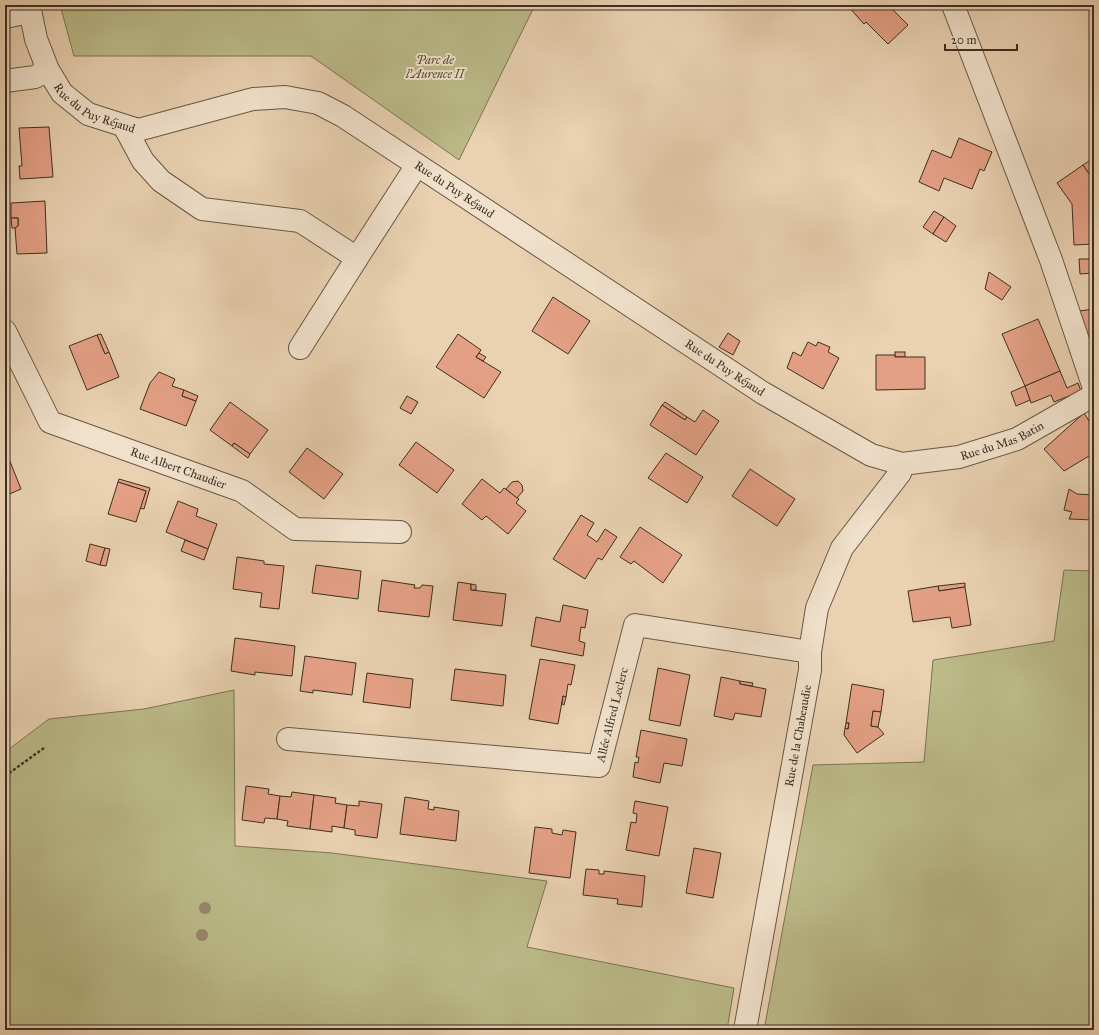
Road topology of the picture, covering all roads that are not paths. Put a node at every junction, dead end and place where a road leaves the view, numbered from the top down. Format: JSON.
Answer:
{"nodes":[{"id":1,"x":953,"y":5,"type":"edge"},
{"id":2,"x":30,"y":9,"type":"edge"},
{"id":3,"x":5,"y":17,"type":"edge"},
{"id":4,"x":48,"y":70,"type":"junction"},
{"id":5,"x":5,"y":81,"type":"edge"},
{"id":6,"x":124,"y":126,"type":"junction"},
{"id":7,"x":417,"y":165,"type":"junction"},
{"id":8,"x":357,"y":258,"type":"junction"},
{"id":9,"x":5,"y":331,"type":"edge"},
{"id":10,"x":300,"y":348,"type":"dead end"},
{"id":11,"x":1094,"y":388,"type":"edge"},
{"id":12,"x":1094,"y":395,"type":"edge"},
{"id":13,"x":902,"y":464,"type":"junction"},
{"id":14,"x":400,"y":532,"type":"dead end"},
{"id":15,"x":810,"y":652,"type":"junction"},
{"id":16,"x":288,"y":740,"type":"dead end"},
{"id":17,"x":745,"y":1030,"type":"edge"}],
"edges":[{"from":1,"to":11,"type":"street"},
{"from":2,"to":3,"type":"street"},
{"from":2,"to":4,"type":"street","name":"Rue du Puy Réjaud"},
{"from":4,"to":5,"type":"street"},
{"from":4,"to":6,"type":"street","name":"Rue du Puy Réjaud"},
{"from":6,"to":7,"type":"street","name":"Rue du Puy Réjaud"},
{"from":6,"to":8,"type":"street"},
{"from":7,"to":8,"type":"street"},
{"from":7,"to":13,"type":"street","name":"Rue du Puy Réjaud"},
{"from":8,"to":10,"type":"street"},
{"from":9,"to":14,"type":"street","name":"Rue Albert Chaudier"},
{"from":12,"to":13,"type":"street","name":"Rue du Mas Batin"},
{"from":13,"to":15,"type":"street","name":"Rue de la Chabeaudie"},
{"from":15,"to":16,"type":"street","name":"Allée Alfred Leclerc"},
{"from":15,"to":17,"type":"street","name":"Rue de la Chabeaudie"}]}
